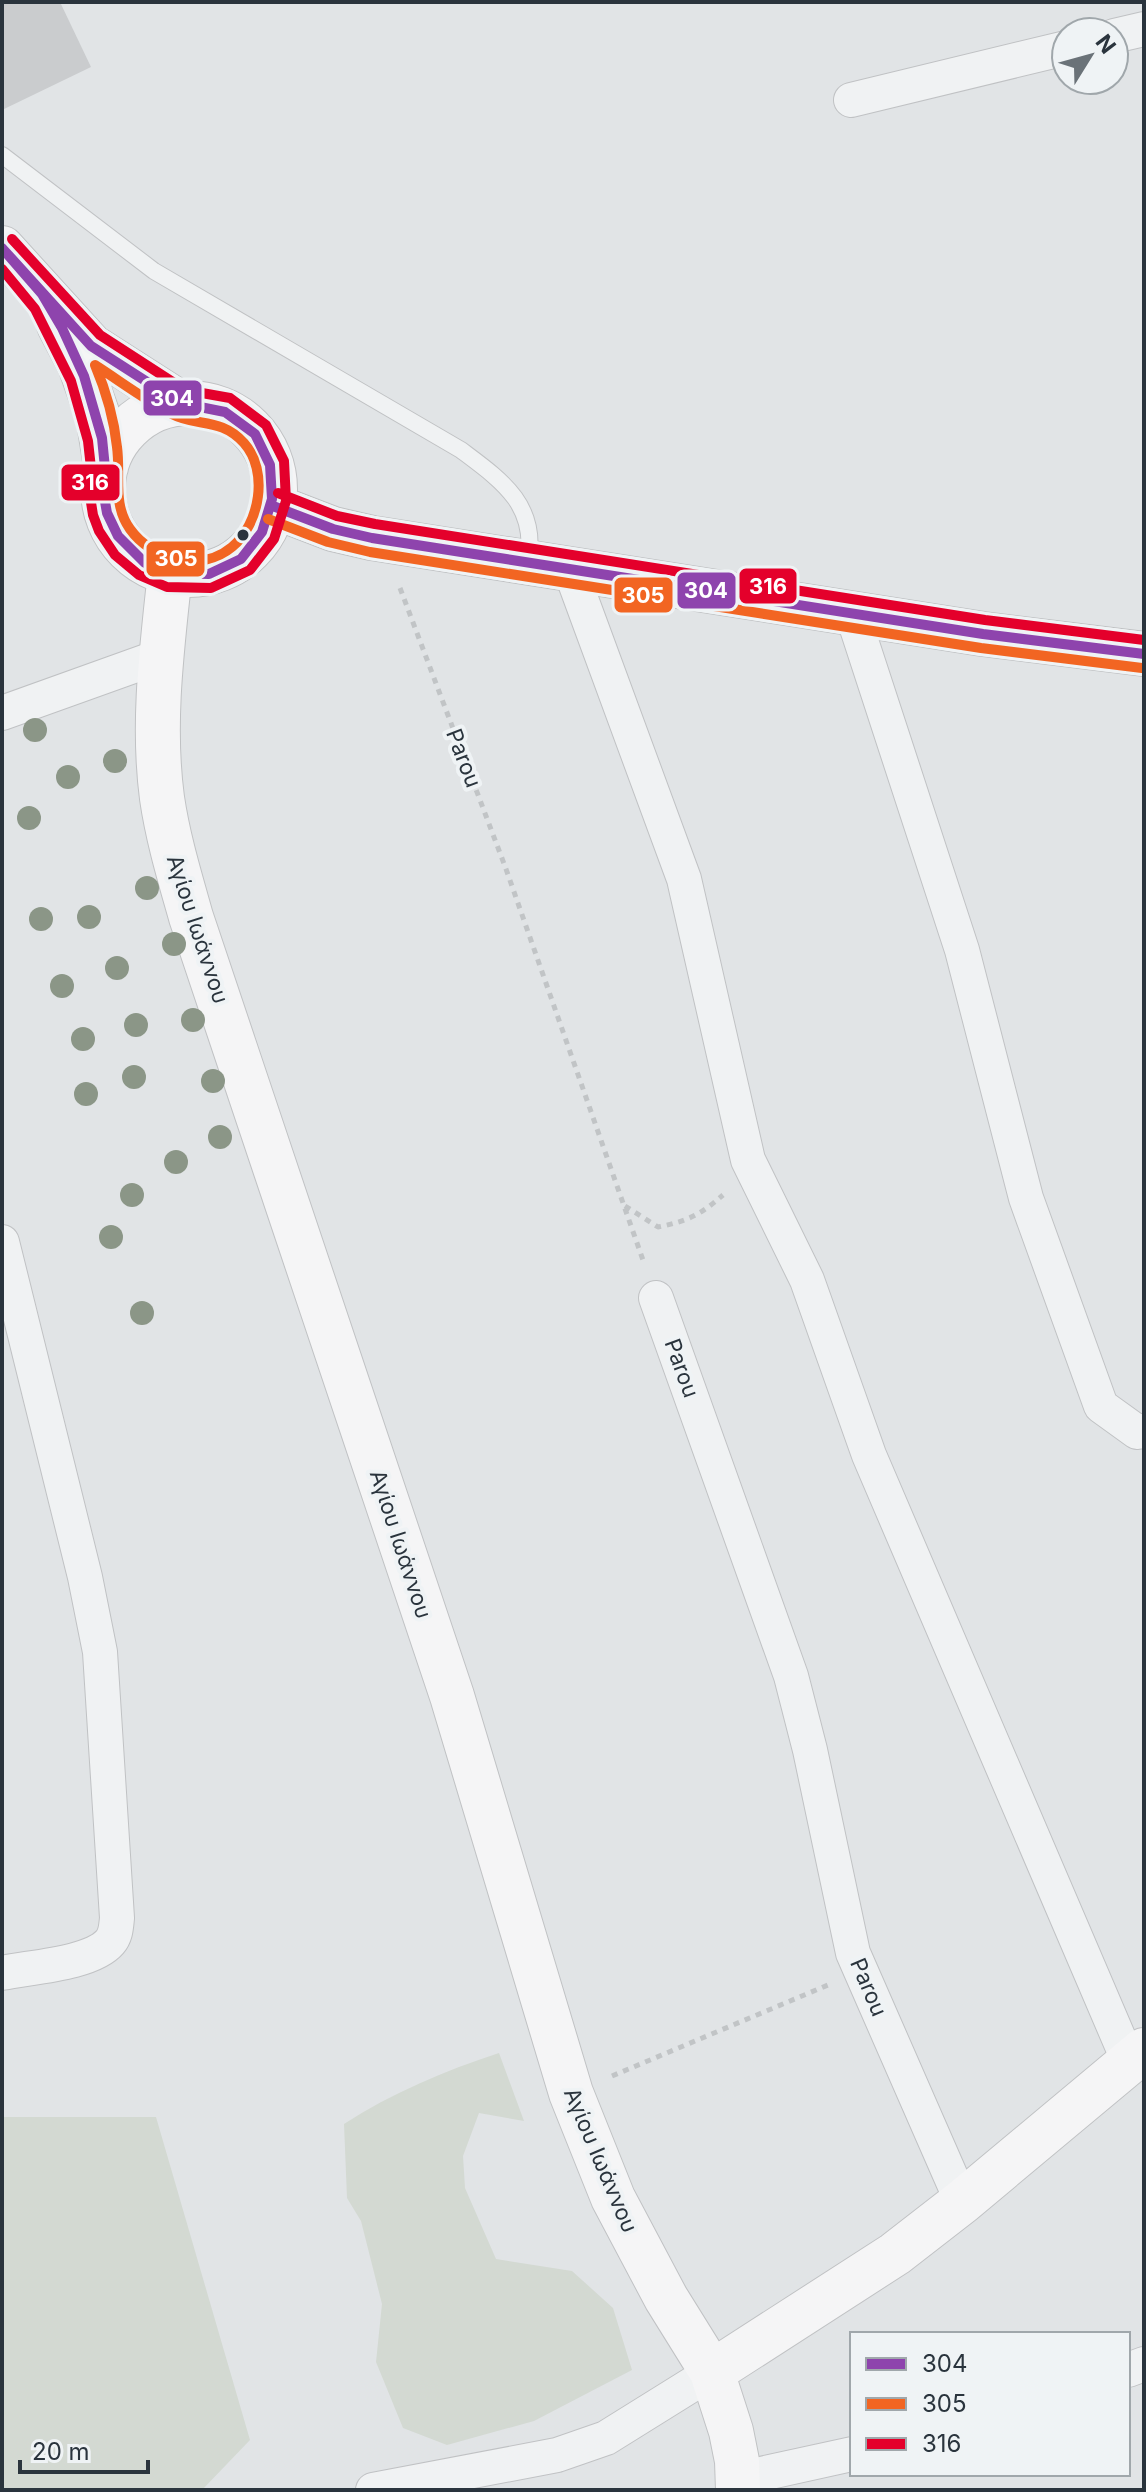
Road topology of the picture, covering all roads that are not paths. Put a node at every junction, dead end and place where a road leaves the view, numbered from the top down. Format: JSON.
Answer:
{"nodes":[{"id":1,"x":1050,"y":52,"type":"edge"},
{"id":2,"x":851,"y":100,"type":"dead end"},
{"id":3,"x":2,"y":155,"type":"edge"},
{"id":4,"x":2,"y":248,"type":"edge"},
{"id":5,"x":42,"y":295,"type":"junction"},
{"id":6,"x":180,"y":403,"type":"junction"},
{"id":7,"x":106,"y":467,"type":"junction"},
{"id":8,"x":273,"y":506,"type":"junction"},
{"id":9,"x":527,"y":563,"type":"junction"},
{"id":10,"x":570,"y":569,"type":"junction"},
{"id":11,"x":170,"y":573,"type":"junction"},
{"id":12,"x":852,"y":613,"type":"junction"},
{"id":13,"x":1144,"y":654,"type":"edge"},
{"id":14,"x":161,"y":656,"type":"junction"},
{"id":15,"x":2,"y":713,"type":"edge"},
{"id":16,"x":2,"y":1242,"type":"edge"},
{"id":17,"x":656,"y":1298,"type":"road end"},
{"id":18,"x":1144,"y":1431,"type":"edge"},
{"id":19,"x":2,"y":1973,"type":"edge"},
{"id":20,"x":1136,"y":2056,"type":"edge"},
{"id":21,"x":962,"y":2202,"type":"junction"},
{"id":22,"x":712,"y":2372,"type":"junction"},
{"id":23,"x":850,"y":2455,"type":"edge"},
{"id":24,"x":738,"y":2484,"type":"edge"},
{"id":25,"x":373,"y":2490,"type":"edge"}],
"edges":[{"from":1,"to":2,"type":"street"},
{"from":3,"to":9,"type":"lane"},
{"from":4,"to":5,"type":"street"},
{"from":5,"to":6,"type":"street"},
{"from":5,"to":7,"type":"street"},
{"from":6,"to":7,"type":"street"},
{"from":6,"to":8,"type":"street"},
{"from":7,"to":11,"type":"street"},
{"from":8,"to":9,"type":"street"},
{"from":8,"to":11,"type":"street"},
{"from":9,"to":10,"type":"street"},
{"from":10,"to":12,"type":"street"},
{"from":10,"to":20,"type":"street"},
{"from":11,"to":14,"type":"street","name":"Αγίου Ιωάννου"},
{"from":12,"to":13,"type":"street"},
{"from":12,"to":18,"type":"street"},
{"from":14,"to":15,"type":"street"},
{"from":14,"to":22,"type":"street","name":"Αγίου Ιωάννου"},
{"from":16,"to":19,"type":"street"},
{"from":17,"to":21,"type":"street","name":"Parou"},
{"from":20,"to":21,"type":"street"},
{"from":21,"to":22,"type":"street"},
{"from":22,"to":24,"type":"street","name":"Αγίου Ιωάννου"},
{"from":22,"to":25,"type":"street"},
{"from":23,"to":24,"type":"street"}]}
